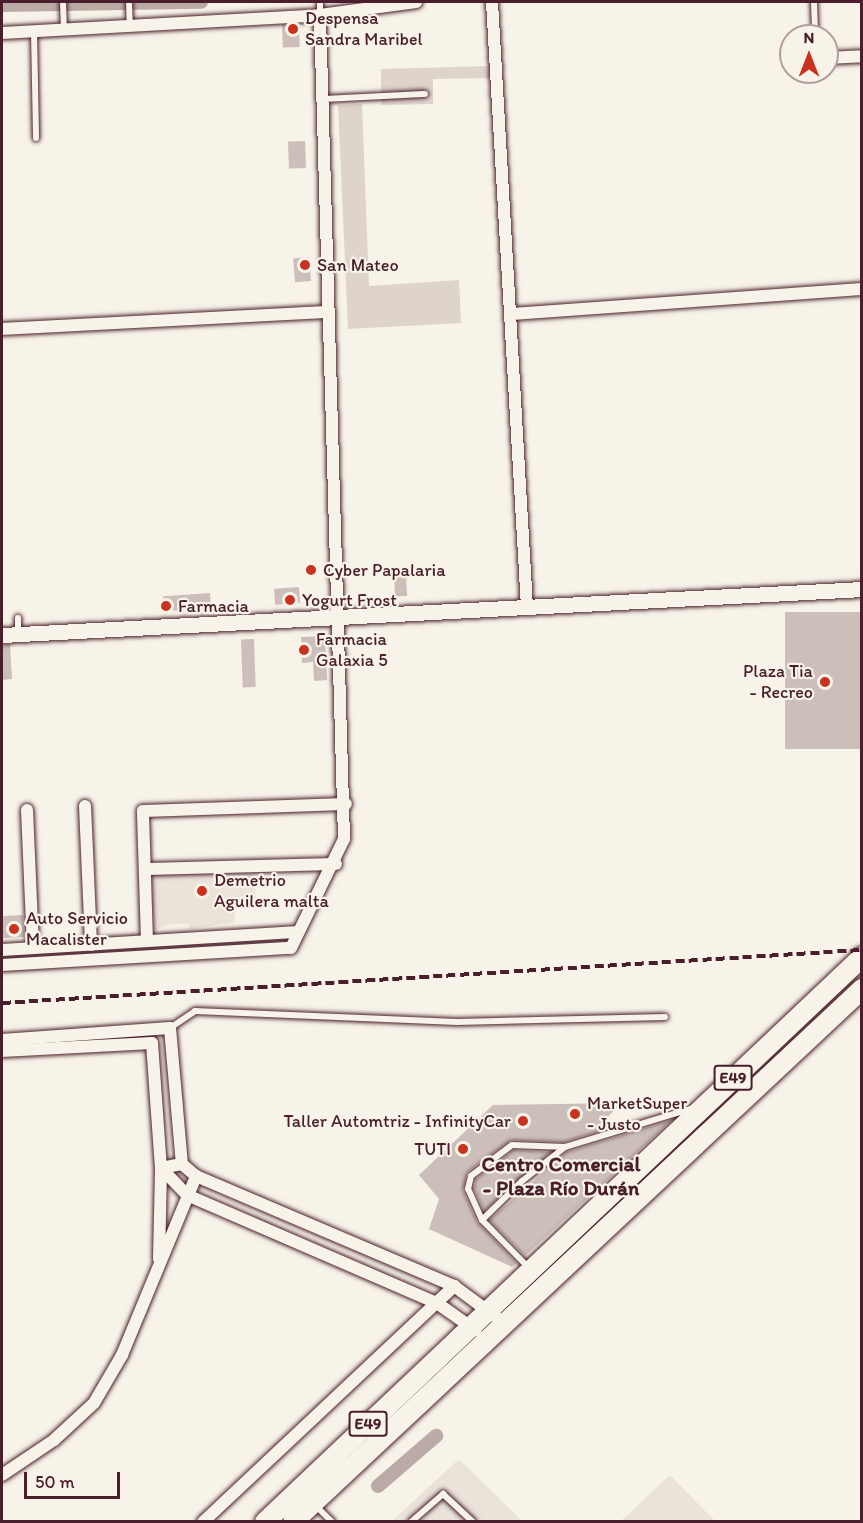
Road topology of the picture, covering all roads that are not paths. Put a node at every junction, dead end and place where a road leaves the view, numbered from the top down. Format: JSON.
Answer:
{"nodes":[{"id":1,"x":63,"y":2,"type":"edge"},
{"id":2,"x":129,"y":2,"type":"edge"},
{"id":3,"x":320,"y":2,"type":"edge"},
{"id":4,"x":416,"y":2,"type":"edge"},
{"id":5,"x":492,"y":2,"type":"edge"},
{"id":6,"x":814,"y":2,"type":"edge"},
{"id":7,"x":388,"y":3,"type":"edge"},
{"id":8,"x":320,"y":15,"type":"junction"},
{"id":9,"x":815,"y":24,"type":"edge"},
{"id":10,"x":130,"y":27,"type":"junction"},
{"id":11,"x":64,"y":30,"type":"junction"},
{"id":12,"x":34,"y":31,"type":"junction"},
{"id":13,"x":2,"y":33,"type":"edge"},
{"id":14,"x":861,"y":56,"type":"edge"},
{"id":15,"x":839,"y":57,"type":"edge"},
{"id":16,"x":425,"y":94,"type":"dead end"},
{"id":17,"x":322,"y":99,"type":"junction"},
{"id":18,"x":36,"y":138,"type":"dead end"},
{"id":19,"x":861,"y":289,"type":"edge"},
{"id":20,"x":329,"y":312,"type":"junction"},
{"id":21,"x":511,"y":314,"type":"junction"},
{"id":22,"x":2,"y":329,"type":"edge"},
{"id":23,"x":861,"y":589,"type":"edge"},
{"id":24,"x":526,"y":607,"type":"junction"},
{"id":25,"x":338,"y":617,"type":"junction"},
{"id":26,"x":18,"y":618,"type":"dead end"},
{"id":27,"x":18,"y":634,"type":"junction"},
{"id":28,"x":2,"y":635,"type":"edge"},
{"id":29,"x":346,"y":804,"type":"junction"},
{"id":30,"x":86,"y":806,"type":"dead end"},
{"id":31,"x":27,"y":810,"type":"dead end"},
{"id":32,"x":336,"y":864,"type":"junction"},
{"id":33,"x":145,"y":869,"type":"junction"},
{"id":34,"x":298,"y":932,"type":"junction"},
{"id":35,"x":147,"y":941,"type":"junction"},
{"id":36,"x":91,"y":945,"type":"junction"},
{"id":37,"x":33,"y":948,"type":"junction"},
{"id":38,"x":2,"y":950,"type":"edge"},
{"id":39,"x":861,"y":957,"type":"edge"},
{"id":40,"x":2,"y":965,"type":"edge"},
{"id":41,"x":860,"y":992,"type":"edge"},
{"id":42,"x":665,"y":1017,"type":"dead end"},
{"id":43,"x":170,"y":1028,"type":"junction"},
{"id":44,"x":2,"y":1040,"type":"edge"},
{"id":45,"x":2,"y":1051,"type":"edge"},
{"id":46,"x":705,"y":1105,"type":"junction"},
{"id":47,"x":565,"y":1147,"type":"junction"},
{"id":48,"x":182,"y":1164,"type":"junction"},
{"id":49,"x":161,"y":1167,"type":"junction"},
{"id":50,"x":196,"y":1176,"type":"junction"},
{"id":51,"x":187,"y":1195,"type":"junction"},
{"id":52,"x":482,"y":1220,"type":"junction"},
{"id":53,"x":159,"y":1266,"type":"junction"},
{"id":54,"x":531,"y":1270,"type":"junction"},
{"id":55,"x":454,"y":1286,"type":"junction"},
{"id":56,"x":437,"y":1303,"type":"junction"},
{"id":57,"x":488,"y":1310,"type":"junction"},
{"id":58,"x":504,"y":1323,"type":"junction"},
{"id":59,"x":471,"y":1327,"type":"junction"},
{"id":60,"x":486,"y":1339,"type":"junction"},
{"id":61,"x":2,"y":1474,"type":"edge"},
{"id":62,"x":313,"y":1503,"type":"junction"},
{"id":63,"x":203,"y":1521,"type":"edge"},
{"id":64,"x":265,"y":1521,"type":"edge"},
{"id":65,"x":293,"y":1521,"type":"edge"},
{"id":66,"x":332,"y":1521,"type":"edge"},
{"id":67,"x":411,"y":1521,"type":"edge"},
{"id":68,"x":473,"y":1521,"type":"edge"}],
"edges":[{"from":1,"to":11,"type":"lane"},
{"from":2,"to":10,"type":"lane"},
{"from":3,"to":8,"type":"lane"},
{"from":4,"to":7,"type":"street"},
{"from":5,"to":21,"type":"street"},
{"from":6,"to":9,"type":"lane"},
{"from":7,"to":8,"type":"street"},
{"from":8,"to":10,"type":"street"},
{"from":8,"to":17,"type":"street"},
{"from":10,"to":11,"type":"street"},
{"from":11,"to":12,"type":"street"},
{"from":12,"to":13,"type":"street"},
{"from":12,"to":18,"type":"lane"},
{"from":14,"to":15,"type":"street"},
{"from":16,"to":17,"type":"lane"},
{"from":17,"to":20,"type":"street"},
{"from":19,"to":21,"type":"street"},
{"from":20,"to":22,"type":"street"},
{"from":20,"to":25,"type":"street"},
{"from":21,"to":24,"type":"street"},
{"from":23,"to":24,"type":"street"},
{"from":24,"to":25,"type":"street"},
{"from":25,"to":27,"type":"street"},
{"from":25,"to":29,"type":"street"},
{"from":26,"to":27,"type":"lane"},
{"from":27,"to":28,"type":"street"},
{"from":29,"to":32,"type":"street"},
{"from":29,"to":33,"type":"street"},
{"from":30,"to":36,"type":"street"},
{"from":31,"to":37,"type":"street"},
{"from":32,"to":33,"type":"street"},
{"from":32,"to":34,"type":"street"},
{"from":33,"to":35,"type":"street"},
{"from":34,"to":35,"type":"street"},
{"from":34,"to":40,"type":"street"},
{"from":35,"to":36,"type":"street"},
{"from":36,"to":37,"type":"street"},
{"from":37,"to":38,"type":"street"},
{"from":39,"to":46,"type":"main road","number":"E49"},
{"from":41,"to":58,"type":"main road","number":"E49"},
{"from":42,"to":43,"type":"lane"},
{"from":43,"to":44,"type":"street"},
{"from":43,"to":48,"type":"street"},
{"from":45,"to":49,"type":"street"},
{"from":46,"to":47,"type":"lane"},
{"from":46,"to":54,"type":"main road","number":"E49"},
{"from":47,"to":52,"type":"lane"},
{"from":47,"to":52,"type":"lane"},
{"from":48,"to":49,"type":"street"},
{"from":48,"to":50,"type":"street"},
{"from":49,"to":51,"type":"street"},
{"from":49,"to":53,"type":"street"},
{"from":50,"to":51,"type":"street"},
{"from":50,"to":55,"type":"street"},
{"from":51,"to":53,"type":"street"},
{"from":51,"to":56,"type":"street"},
{"from":52,"to":54,"type":"lane"},
{"from":53,"to":61,"type":"street"},
{"from":54,"to":57,"type":"main road","number":"E49"},
{"from":55,"to":56,"type":"street"},
{"from":55,"to":57,"type":"street"},
{"from":56,"to":59,"type":"street"},
{"from":56,"to":63,"type":"street"},
{"from":57,"to":58,"type":"street"},
{"from":57,"to":59,"type":"main road","number":"E49"},
{"from":58,"to":60,"type":"main road","number":"E49"},
{"from":59,"to":60,"type":"street"},
{"from":59,"to":64,"type":"main road","number":"E49"},
{"from":60,"to":62,"type":"main road","number":"E49"},
{"from":62,"to":65,"type":"main road","number":"E49"},
{"from":62,"to":66,"type":"lane"},
{"from":67,"to":68,"type":"lane"}]}
